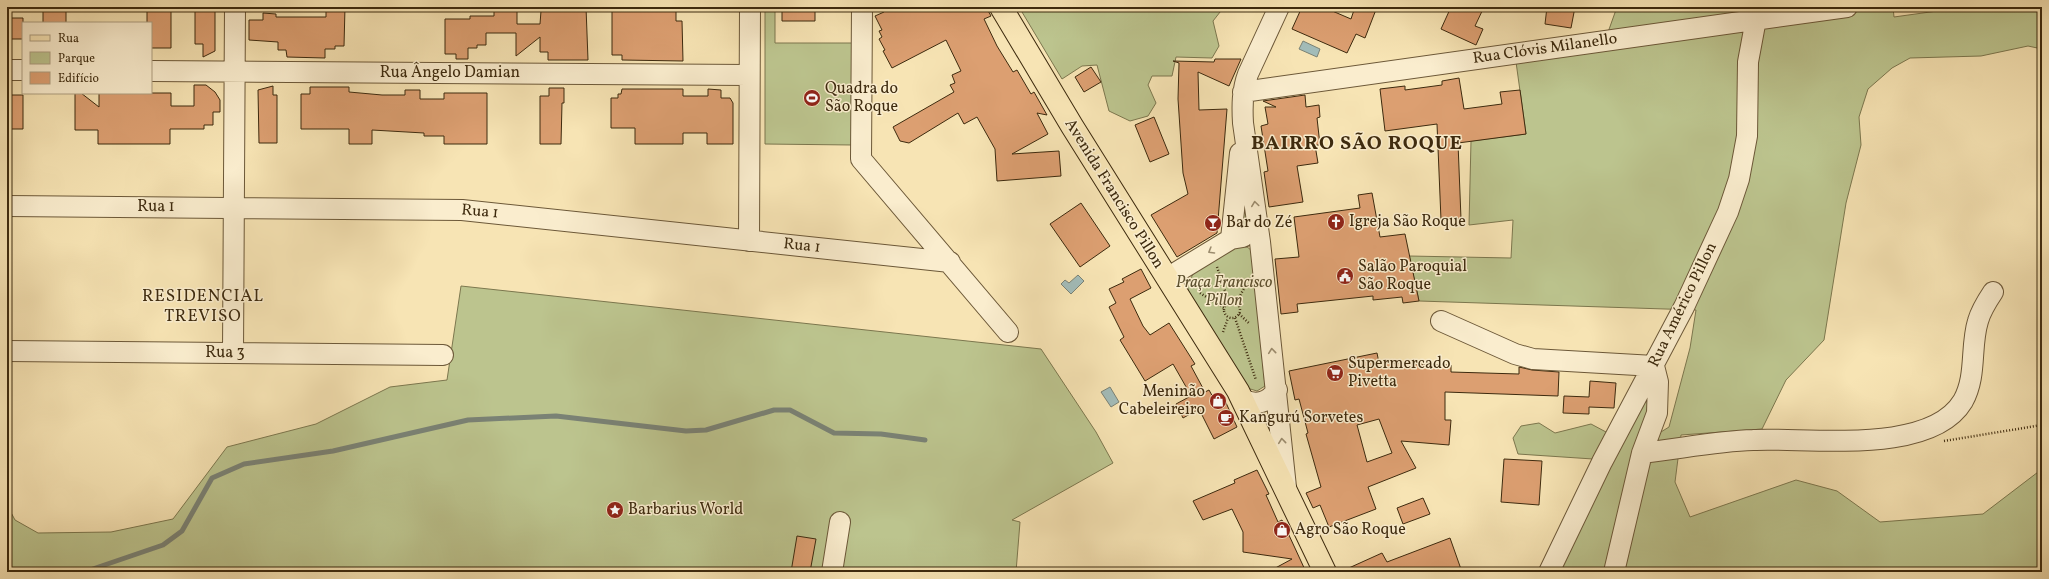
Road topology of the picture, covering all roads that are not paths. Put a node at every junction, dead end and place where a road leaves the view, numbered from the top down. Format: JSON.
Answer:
{"nodes":[{"id":1,"x":235,"y":7,"type":"edge"},
{"id":2,"x":750,"y":7,"type":"edge"},
{"id":3,"x":862,"y":7,"type":"edge"},
{"id":4,"x":1001,"y":7,"type":"edge"},
{"id":5,"x":1279,"y":7,"type":"edge"},
{"id":6,"x":1847,"y":7,"type":"edge"},
{"id":7,"x":1753,"y":15,"type":"edge"},
{"id":8,"x":7,"y":70,"type":"edge"},
{"id":9,"x":22,"y":70,"type":"edge"},
{"id":10,"x":152,"y":71,"type":"edge"},
{"id":11,"x":235,"y":72,"type":"junction"},
{"id":12,"x":749,"y":75,"type":"junction"},
{"id":13,"x":1243,"y":92,"type":"junction"},
{"id":14,"x":1243,"y":123,"type":"junction"},
{"id":15,"x":7,"y":206,"type":"edge"},
{"id":16,"x":234,"y":208,"type":"junction"},
{"id":17,"x":1231,"y":239,"type":"junction"},
{"id":18,"x":749,"y":241,"type":"junction"},
{"id":19,"x":1260,"y":242,"type":"junction"},
{"id":20,"x":950,"y":262,"type":"junction"},
{"id":21,"x":1167,"y":278,"type":"junction"},
{"id":22,"x":1994,"y":292,"type":"dead end"},
{"id":23,"x":1441,"y":322,"type":"dead end"},
{"id":24,"x":1008,"y":332,"type":"dead end"},
{"id":25,"x":7,"y":351,"type":"edge"},
{"id":26,"x":233,"y":353,"type":"junction"},
{"id":27,"x":443,"y":354,"type":"dead end"},
{"id":28,"x":1654,"y":366,"type":"junction"},
{"id":29,"x":1277,"y":390,"type":"junction"},
{"id":30,"x":1242,"y":399,"type":"junction"},
{"id":31,"x":1642,"y":453,"type":"junction"},
{"id":32,"x":1287,"y":494,"type":"junction"},
{"id":33,"x":840,"y":522,"type":"dead end"},
{"id":34,"x":832,"y":572,"type":"edge"},
{"id":35,"x":1325,"y":572,"type":"edge"},
{"id":36,"x":1549,"y":572,"type":"edge"},
{"id":37,"x":1614,"y":572,"type":"edge"}],
"edges":[{"from":1,"to":11,"type":"street"},
{"from":2,"to":12,"type":"street"},
{"from":3,"to":20,"type":"street"},
{"from":4,"to":21,"type":"main road","name":"Avenida Francisco Pillon"},
{"from":5,"to":13,"type":"street"},
{"from":6,"to":7,"type":"street","name":"Rua Clóvis Milanello"},
{"from":7,"to":13,"type":"street","name":"Rua Clóvis Milanello"},
{"from":7,"to":28,"type":"street","name":"Rua Américo Pillon"},
{"from":8,"to":9,"type":"street"},
{"from":10,"to":11,"type":"street","name":"Rua Ângelo Damian"},
{"from":11,"to":12,"type":"street","name":"Rua Ângelo Damian"},
{"from":11,"to":16,"type":"street"},
{"from":12,"to":18,"type":"street"},
{"from":13,"to":14,"type":"street"},
{"from":14,"to":17,"type":"street"},
{"from":19,"to":14,"type":"street","one_way":true},
{"from":15,"to":16,"type":"street","name":"Rua 1"},
{"from":16,"to":18,"type":"street","name":"Rua 1"},
{"from":16,"to":26,"type":"street"},
{"from":17,"to":19,"type":"street"},
{"from":17,"to":21,"type":"street","one_way":true},
{"from":18,"to":20,"type":"street","name":"Rua 1"},
{"from":29,"to":19,"type":"street","one_way":true},
{"from":20,"to":24,"type":"street"},
{"from":21,"to":30,"type":"main road","name":"Avenida Francisco Pillon"},
{"from":22,"to":31,"type":"street"},
{"from":23,"to":28,"type":"street"},
{"from":25,"to":26,"type":"street","name":"Rua 3"},
{"from":26,"to":27,"type":"street","name":"Rua 3"},
{"from":28,"to":31,"type":"street"},
{"from":28,"to":36,"type":"street","name":"Rua Américo Pillon"},
{"from":29,"to":30,"type":"street"},
{"from":32,"to":29,"type":"street","one_way":true},
{"from":30,"to":32,"type":"main road","name":"Avenida Francisco Pillon"},
{"from":31,"to":37,"type":"street"},
{"from":32,"to":35,"type":"main road","name":"Avenida Francisco Pillon"},
{"from":33,"to":34,"type":"street"}]}
